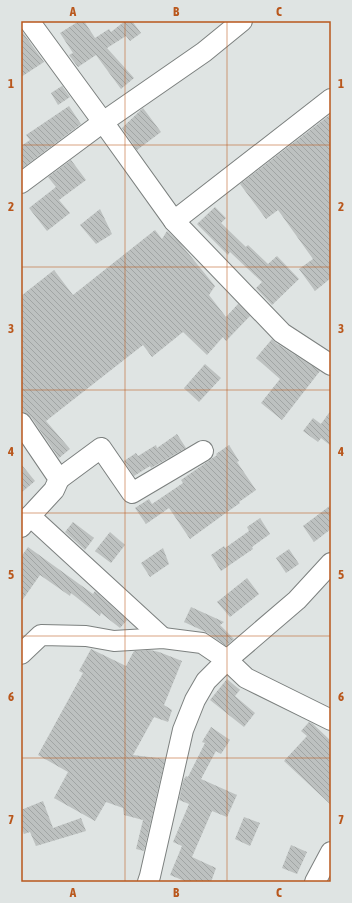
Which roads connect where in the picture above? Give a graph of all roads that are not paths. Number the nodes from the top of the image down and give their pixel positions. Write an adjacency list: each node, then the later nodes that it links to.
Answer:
1 (29, 21): 4 (street)
2 (242, 21): 4 (street)
3 (331, 99): 6 (street)
4 (103, 122): 5 (street); 6 (street)
5 (21, 183)
6 (174, 221): 7 (street)
7 (331, 365)
8 (21, 423): 10 (street)
9 (203, 451): 10 (street)
10 (59, 479): 11 (street)
11 (25, 521): 13 (street)
12 (331, 563): 15 (street)
13 (163, 638): 14 (street); 15 (street)
14 (21, 654)
15 (227, 660): 16 (street); 18 (street)
16 (331, 720)
17 (331, 852): 19 (street)
18 (154, 880)
19 (315, 882)

